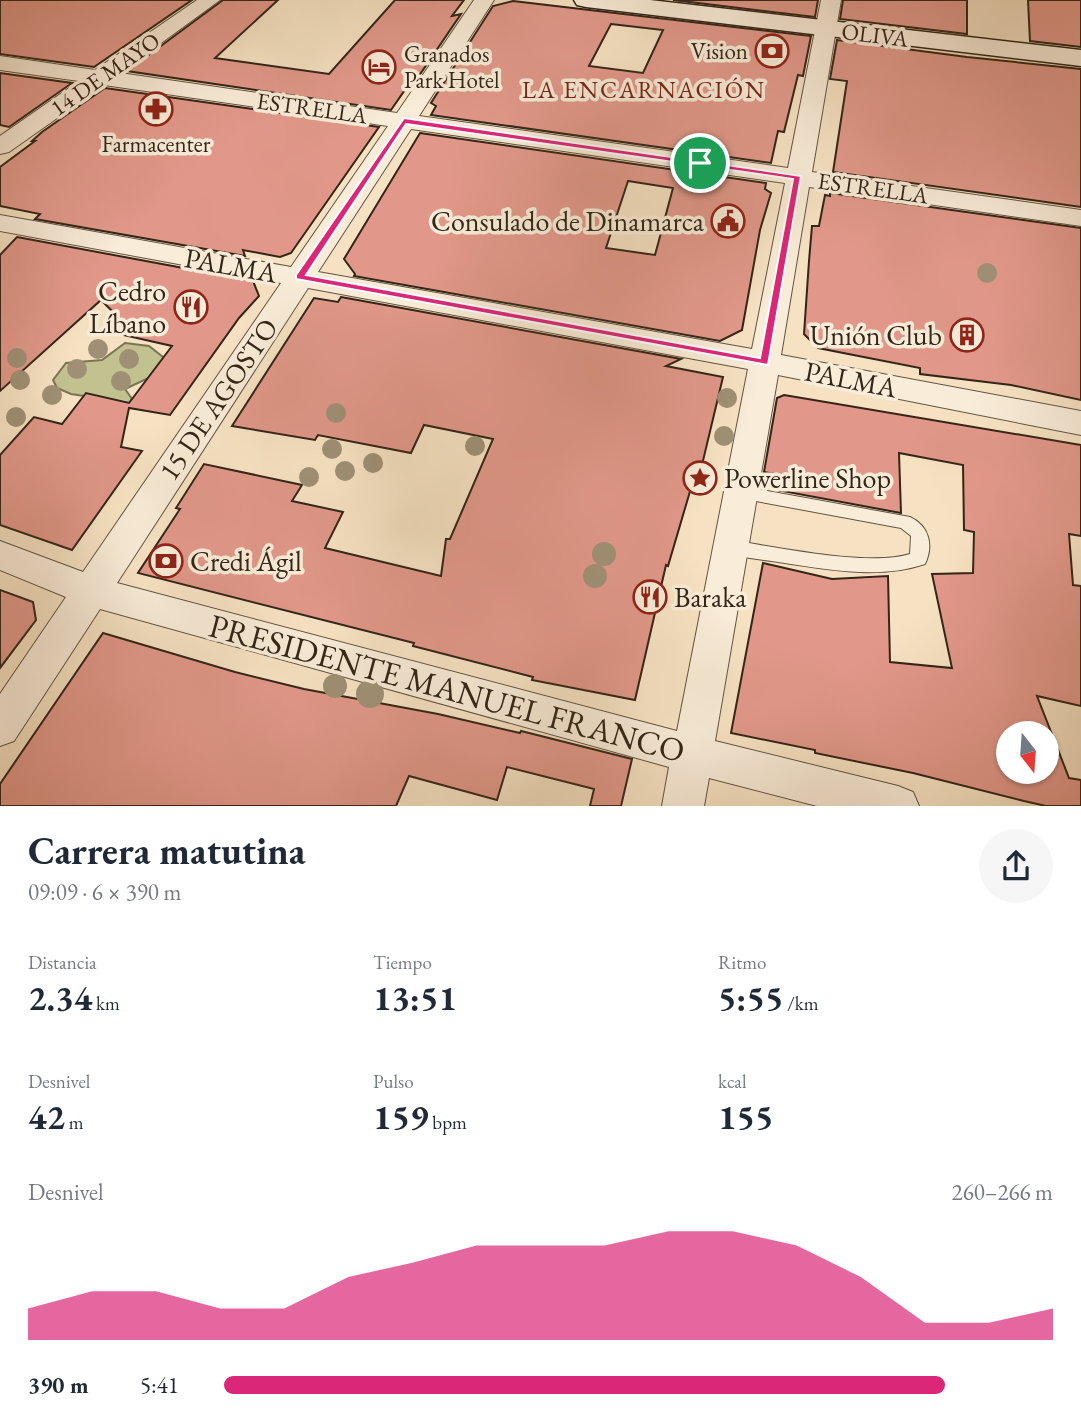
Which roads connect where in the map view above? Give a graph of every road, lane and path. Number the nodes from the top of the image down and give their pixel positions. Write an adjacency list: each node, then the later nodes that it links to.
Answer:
1 (210, 0): 7 (street, 14 DE MAYO)
2 (484, 0): 8 (street, 15 DE AGOSTO)
3 (586, 0): 4 (street, OLIVA)
4 (828, 15): 5 (street, OLIVA); 10 (street)
5 (1081, 58)
6 (0, 63): 7 (street, ESTRELLA)
7 (101, 78): 8 (street, ESTRELLA); 9 (street, 14 DE MAYO)
8 (404, 121): 10 (street, ESTRELLA); 13 (street, 15 DE AGOSTO)
9 (0, 147)
10 (798, 177): 11 (street, ESTRELLA); 14 (street)
11 (1081, 218)
12 (0, 223): 13 (street, PALMA)
13 (300, 277): 14 (street, PALMA); 19 (street, 15 DE AGOSTO)
14 (764, 362): 15 (street, PALMA); 16 (street)
15 (1081, 424)
16 (740, 492): 17 (street); 17 (lane)
17 (730, 547): 21 (street)
18 (0, 555): 19 (street, PRESIDENTE MANUEL FRANCO)
19 (90, 591): 20 (street, 15 DE AGOSTO); 21 (street, PRESIDENTE MANUEL FRANCO)
20 (0, 728)
21 (692, 754): 22 (street); 23 (street, PRESIDENTE MANUEL FRANCO)
22 (682, 806)
23 (898, 806)

